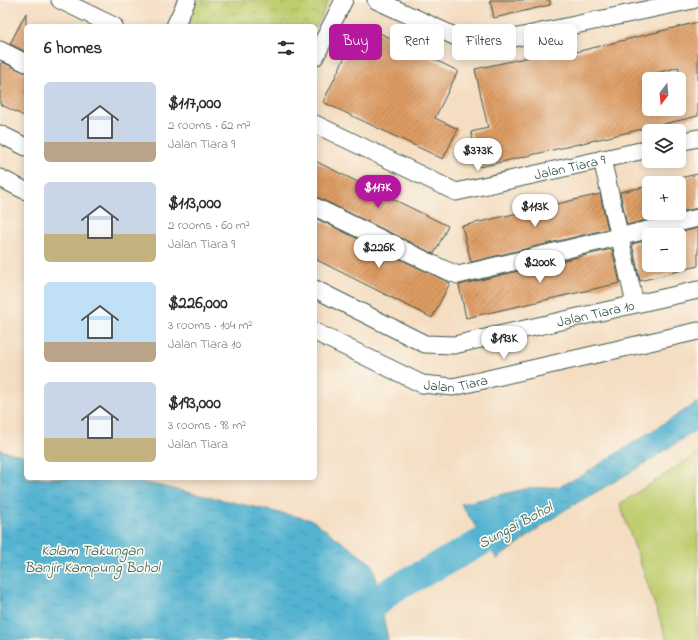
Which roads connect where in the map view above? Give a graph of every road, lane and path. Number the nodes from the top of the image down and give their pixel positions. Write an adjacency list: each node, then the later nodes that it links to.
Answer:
1 (60, 0): 6 (street)
2 (187, 0): 7 (street)
3 (344, 0): 9 (street)
4 (376, 0): 5 (street)
5 (693, 0)
6 (110, 24)
7 (176, 24)
8 (0, 50): 10 (street)
9 (317, 53)
10 (24, 62)
11 (317, 125): 17 (street, Jalan Tiara 9)
12 (0, 134): 15 (street)
13 (698, 138): 14 (street)
14 (686, 141)
15 (24, 146)
16 (642, 150): 17 (street, Jalan Tiara 9)
17 (602, 159): 22 (street)
18 (0, 178): 19 (street)
19 (24, 190)
20 (317, 208): 22 (street)
21 (698, 218): 22 (street)
22 (620, 236): 25 (street)
23 (317, 290): 25 (street, Jalan Tiara 10)
24 (698, 290): 25 (street, Jalan Tiara 10)
25 (635, 304)
26 (698, 331): 27 (street, Jalan Tiara)
27 (317, 333)

